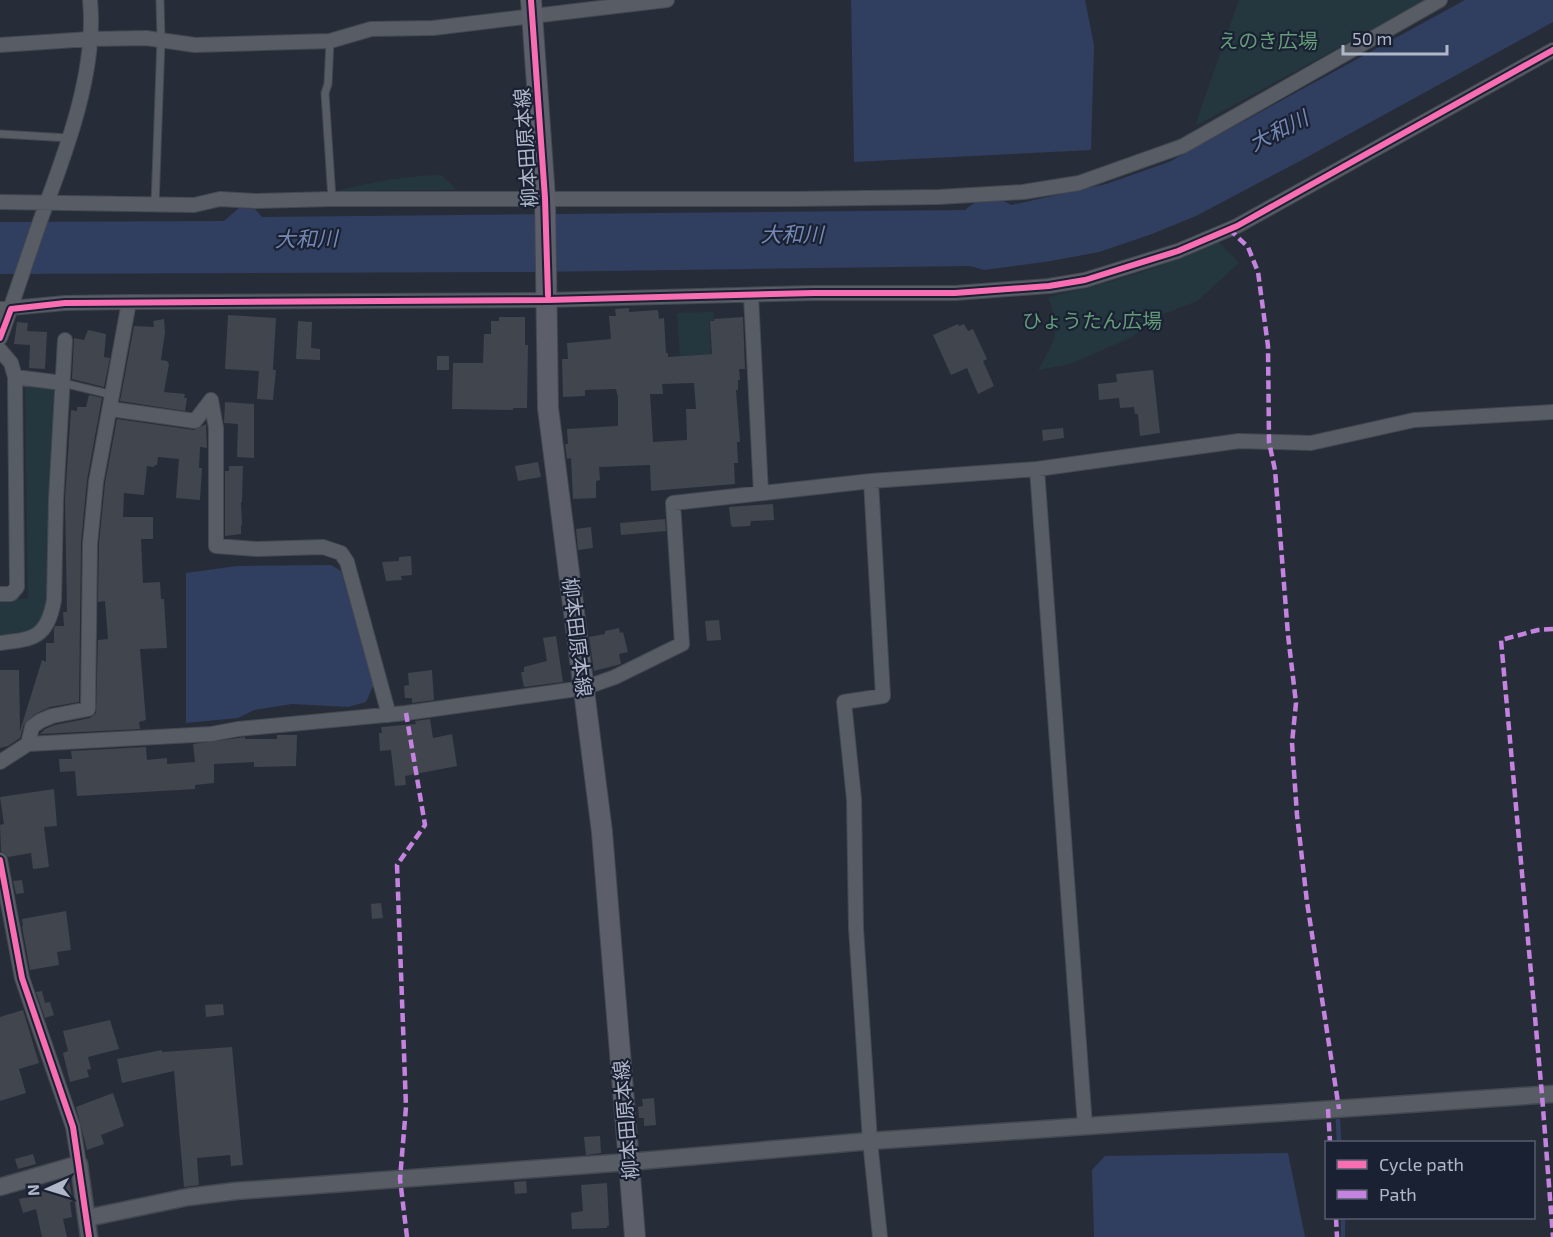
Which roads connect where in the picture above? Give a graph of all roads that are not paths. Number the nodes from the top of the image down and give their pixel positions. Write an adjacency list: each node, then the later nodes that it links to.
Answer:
1 (90, 0): 6 (street)
2 (160, 0): 7 (lane)
3 (667, 0): 5 (street)
4 (1440, 0): 14 (street)
5 (531, 9): 8 (street); 14 (main road, 柳本田原本線)
6 (90, 39): 7 (street); 9 (street); 12 (street)
7 (160, 40): 8 (street); 16 (lane)
8 (330, 41): 13 (lane)
9 (0, 45)
10 (1553, 50): 18 (street)
11 (0, 134): 12 (lane)
12 (69, 138): 17 (street)
13 (332, 199): 14 (street); 16 (street)
14 (545, 201): 19 (main road, 柳本田原本線)
15 (0, 202): 17 (street)
16 (155, 205): 17 (street)
17 (46, 207): 21 (street)
18 (751, 296): 19 (street); 31 (street)
19 (548, 298): 20 (street); 34 (main road, 柳本田原本線)
20 (129, 302): 21 (street); 27 (street)
21 (8, 305): 22 (street)
22 (0, 338)
23 (65, 340): 26 (street)
24 (0, 350): 25 (street)
25 (15, 377): 26 (street); 32 (street)
26 (63, 383): 27 (lane); 33 (street)
27 (112, 402): 35 (street); 36 (street)
28 (1553, 412): 29 (street)
29 (1037, 470): 30 (street); 40 (street)
30 (871, 481): 31 (street); 41 (street)
31 (761, 493): 34 (street)
32 (0, 594)
33 (0, 643)
34 (584, 688): 35 (street); 42 (main road, 柳本田原本線)
35 (389, 715): 36 (street)
36 (28, 744): 37 (street)
37 (0, 762)
38 (0, 860): 43 (street)
39 (1553, 1094): 40 (street)
40 (1085, 1126): 41 (street)
41 (870, 1141): 42 (street); 48 (street)
42 (628, 1162): 45 (street); 47 (main road, 柳本田原本線)
43 (79, 1164): 44 (street); 45 (street)
44 (0, 1187)
45 (87, 1218): 46 (street)
46 (89, 1237)
47 (635, 1237)
48 (880, 1237)

